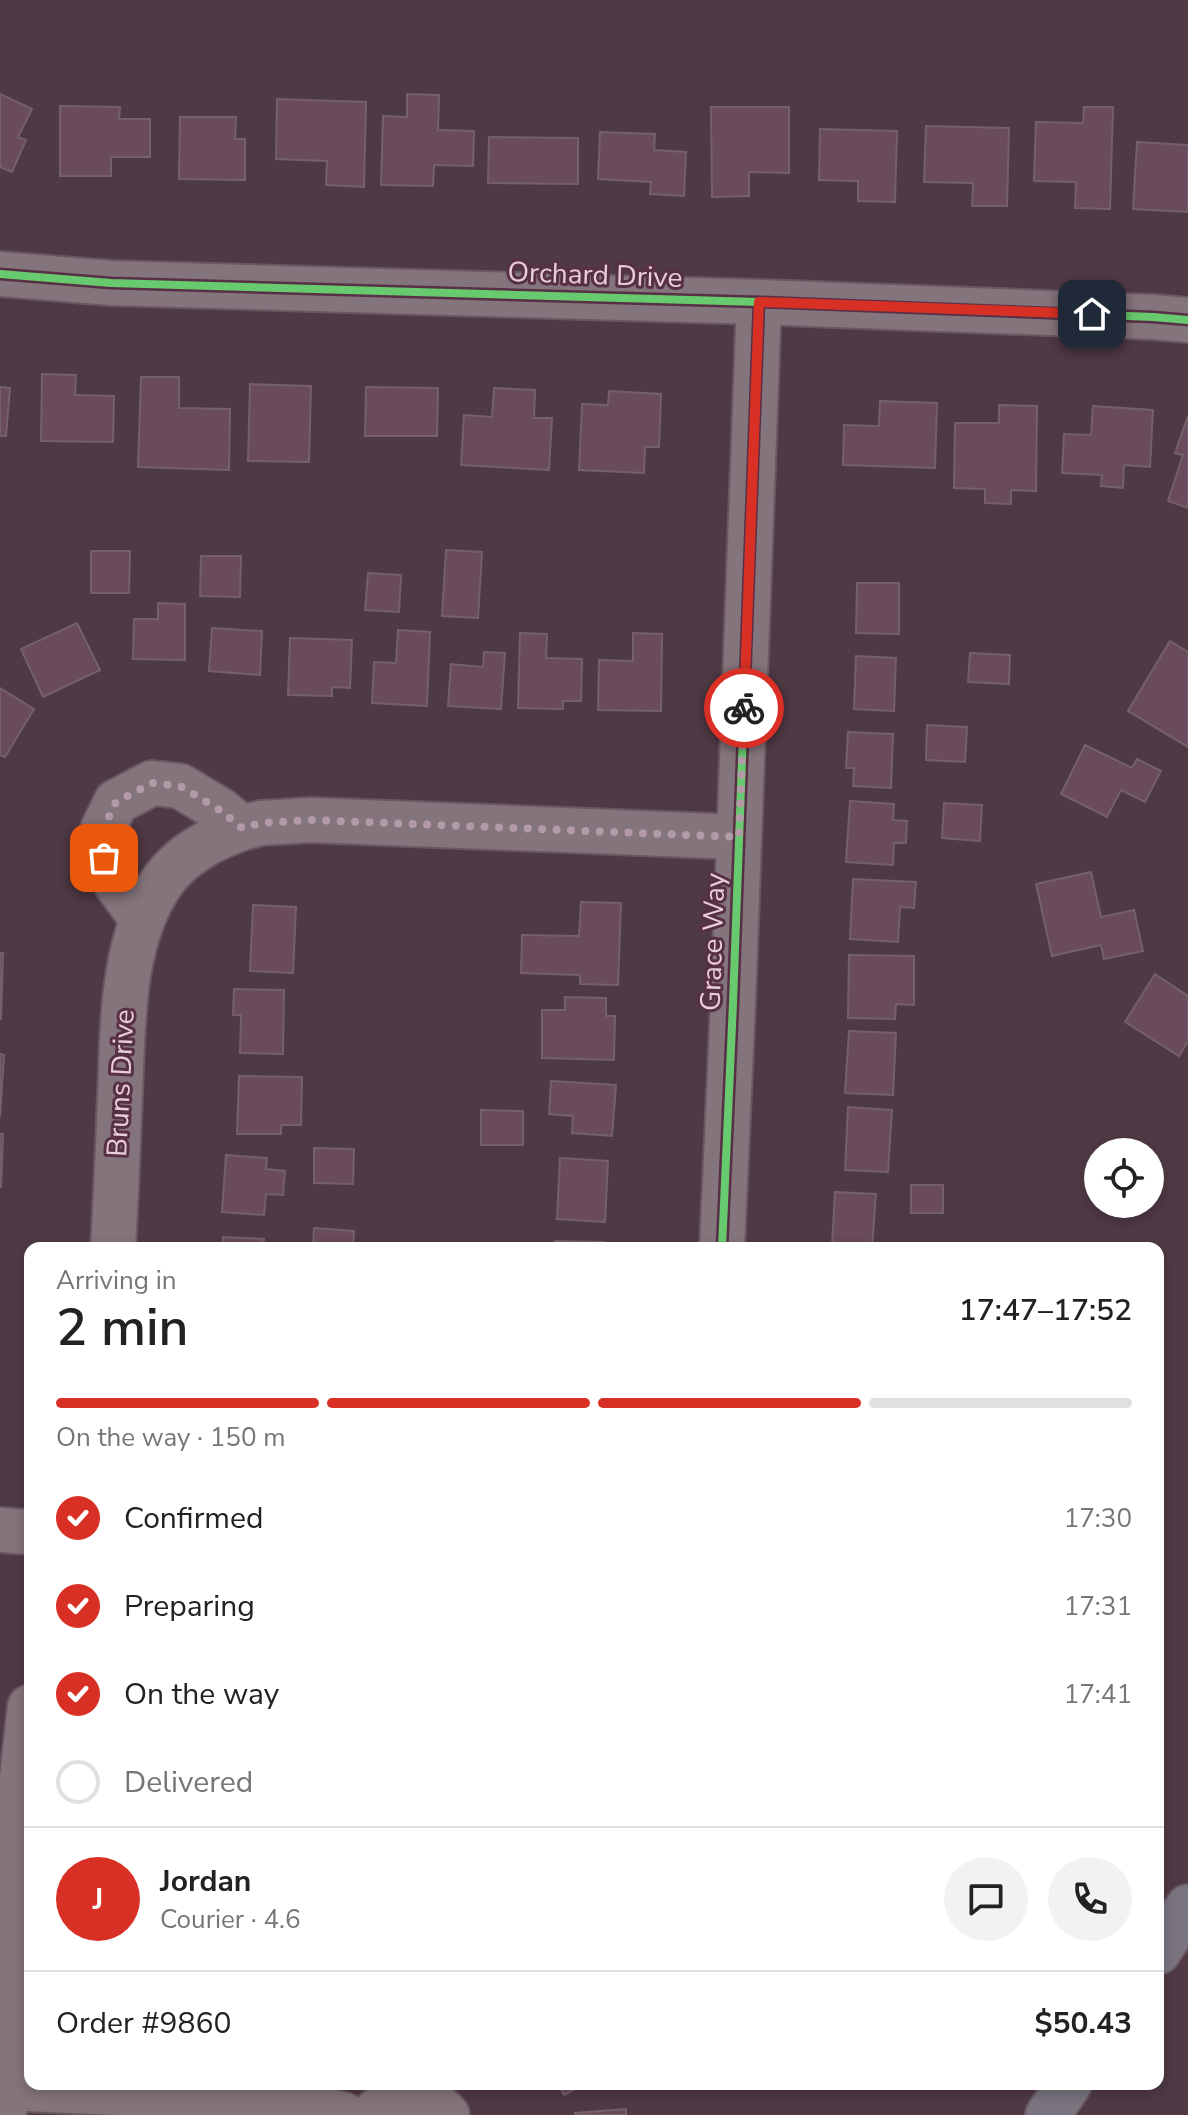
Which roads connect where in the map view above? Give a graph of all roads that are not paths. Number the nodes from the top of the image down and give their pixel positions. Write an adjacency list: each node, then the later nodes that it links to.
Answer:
1 (0, 274): 2 (street, Orchard Drive)
2 (759, 302): 3 (street, Orchard Drive); 5 (street, Grace Way)
3 (1188, 320)
4 (242, 828): 5 (street, Bruns Drive); 6 (street, Bruns Drive); 6 (street)
5 (739, 837): 8 (street, Grace Way)
6 (142, 919): 7 (street, Bruns Drive)
7 (113, 1242)
8 (722, 1242)
9 (0, 1530): 10 (street)
10 (24, 1532)
11 (24, 1760): 15 (street)
12 (1188, 1907): 13 (highway)
13 (1164, 1943)
14 (1065, 2090): 19 (highway)
15 (4, 2102): 16 (street)
16 (344, 2115)
17 (372, 2115): 18 (street)
18 (447, 2115)
19 (1048, 2115)

